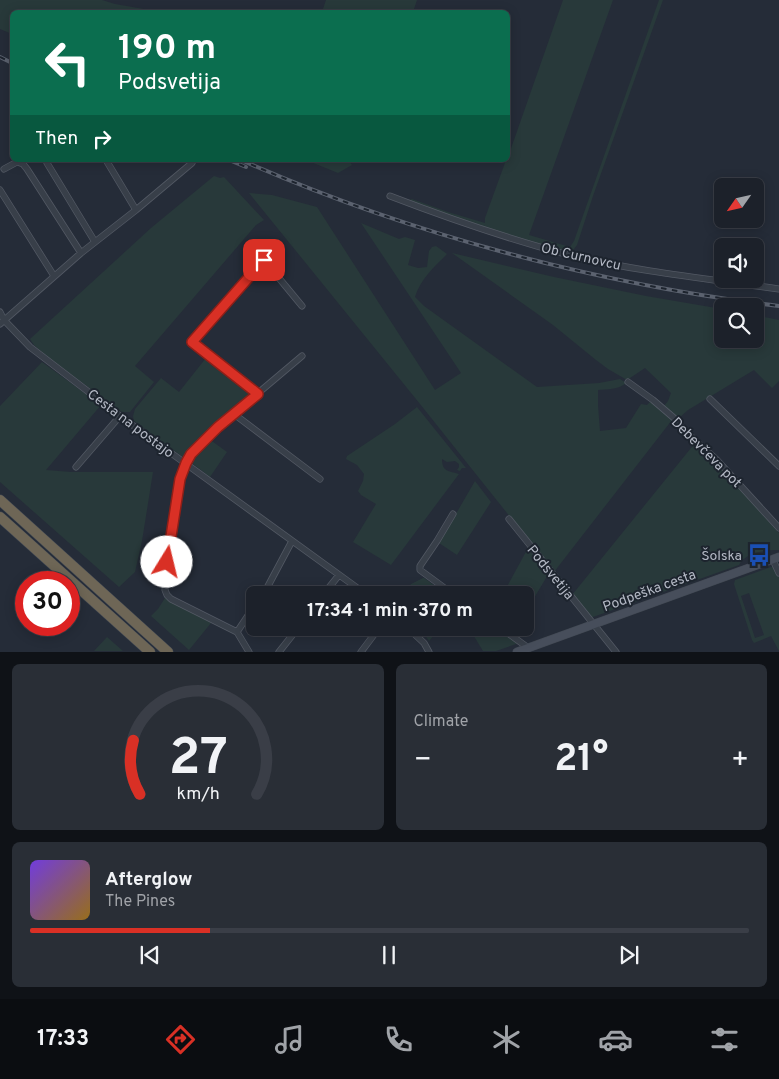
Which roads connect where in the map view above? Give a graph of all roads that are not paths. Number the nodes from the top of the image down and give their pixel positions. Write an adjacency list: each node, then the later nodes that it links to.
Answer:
1 (107, 162): 7 (street)
2 (47, 163): 8 (street)
3 (192, 163): 7 (street)
4 (4, 169): 9 (street)
5 (0, 190): 10 (street)
6 (390, 196): 11 (street, Ob Curnovcu)
7 (136, 210): 8 (street)
8 (95, 242): 9 (street)
9 (81, 253): 10 (street)
10 (54, 276): 14 (street)
11 (779, 289)
12 (302, 306): 17 (street)
13 (0, 312): 14 (street, Cesta na postajo)
14 (2, 322): 20 (street, Cesta na postajo)
15 (302, 356): 17 (street)
16 (628, 382): 29 (street, Debevčeva pot)
17 (258, 394): 19 (street)
18 (710, 399): 22 (street)
19 (234, 414): 21 (street); 24 (street)
20 (120, 416): 21 (street, Cesta na postajo); 23 (street)
21 (186, 463): 30 (street, Cesta na postajo); 40 (street)
22 (779, 466)
23 (76, 467)
24 (320, 479)
25 (0, 500): 47 (highway)
26 (453, 514): 37 (street)
27 (0, 517): 46 (highway)
28 (509, 519): 39 (street, Podsvetija)
29 (779, 528)
30 (292, 542): 33 (street, Cesta na postajo); 34 (street)
31 (776, 558): 32 (street); 39 (main road, Podpeška cesta)
32 (779, 573)
33 (339, 575): 35 (street); 36 (street, Cesta na postajo)
34 (268, 586)
35 (330, 586)
36 (354, 586)
37 (442, 586)
38 (246, 618): 40 (street)
39 (593, 624): 45 (main road, Podpeška cesta); 53 (street, Podsvetija)
40 (237, 632): 48 (street)
41 (292, 636): 49 (street)
42 (373, 636): 50 (street)
43 (417, 636): 51 (street)
44 (512, 636): 45 (street)
45 (527, 647): 52 (main road, Podpeška cesta)
46 (150, 652)
47 (168, 652)
48 (249, 652)
49 (279, 652)
50 (361, 652)
51 (430, 652)
52 (516, 652)
53 (616, 652)

